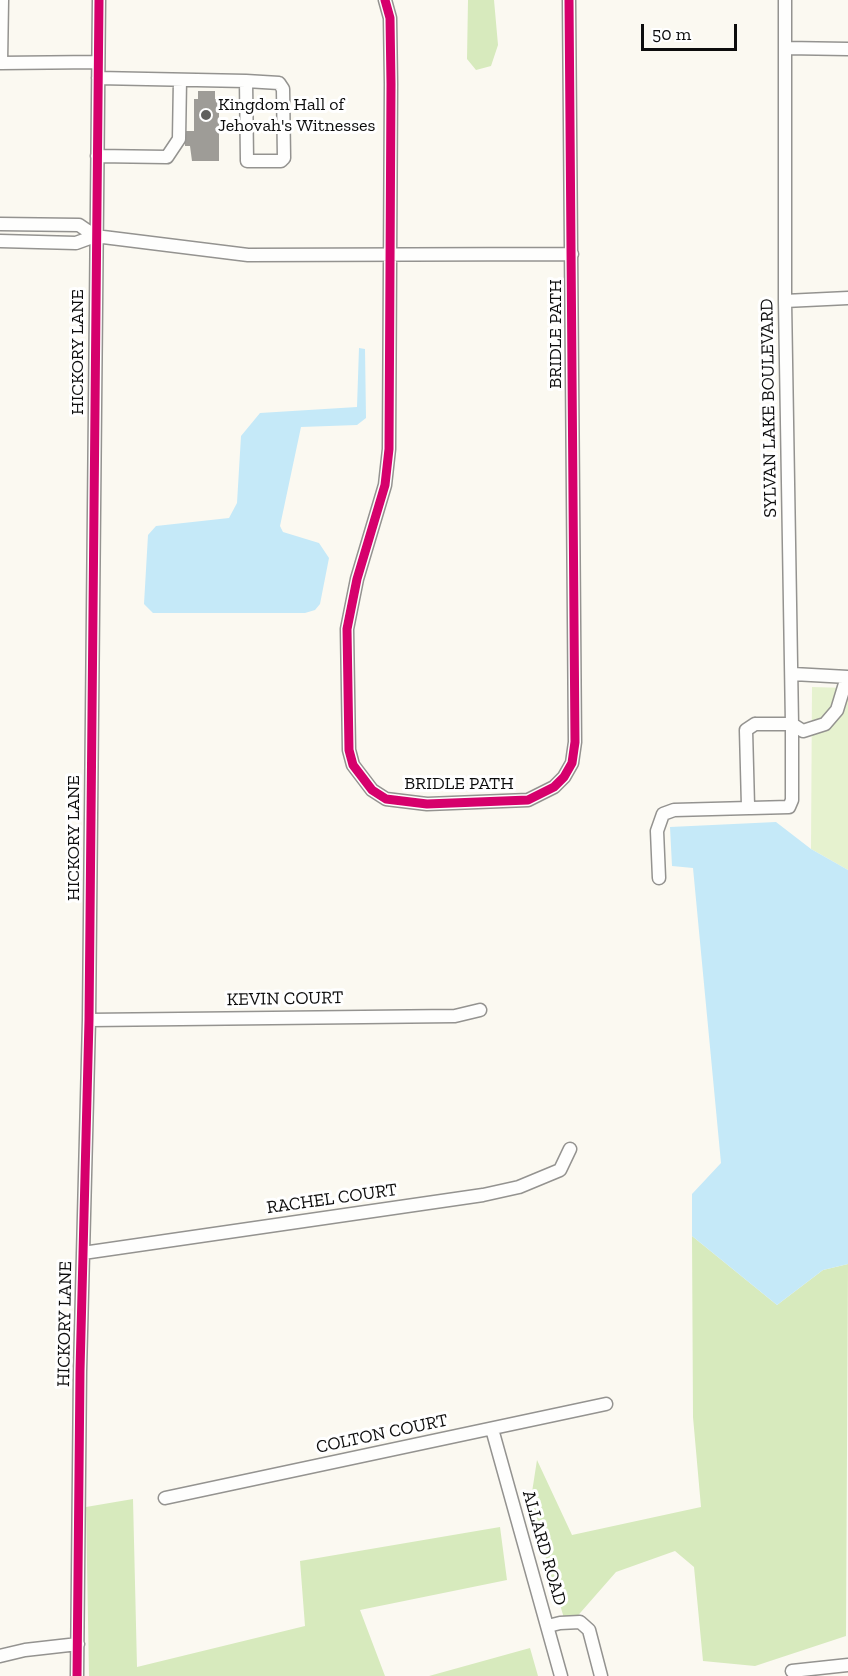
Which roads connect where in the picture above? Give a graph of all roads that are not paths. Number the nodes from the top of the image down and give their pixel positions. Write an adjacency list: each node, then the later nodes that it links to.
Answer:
1 (2, 0): 9 (street)
2 (99, 0): 8 (street, HICKORY LANE)
3 (385, 0): 18 (street, BRIDLE PATH)
4 (569, 0): 17 (street, BRIDLE PATH)
5 (785, 0): 6 (street, SYLVAN LAKE BOULEVARD)
6 (786, 48): 7 (street); 20 (street, SYLVAN LAKE BOULEVARD)
7 (848, 49)
8 (98, 62): 9 (street); 10 (street, HICKORY LANE)
9 (1, 63)
10 (98, 78): 11 (street); 13 (street, HICKORY LANE)
11 (180, 80): 12 (street); 13 (street)
12 (246, 81): 12 (street)
13 (97, 156): 15 (street, HICKORY LANE)
14 (0, 224): 15 (street)
15 (95, 236): 16 (street); 18 (street); 27 (street, HICKORY LANE)
16 (0, 241)
17 (572, 254): 18 (street); 18 (street, BRIDLE PATH)
18 (390, 255)
19 (848, 298): 20 (street)
20 (785, 301): 21 (street, SYLVAN LAKE BOULEVARD)
21 (793, 674): 22 (street); 23 (street, SYLVAN LAKE BOULEVARD)
22 (848, 677): 23 (street)
23 (792, 724): 24 (street, SYLVAN LAKE BOULEVARD); 24 (street)
24 (749, 808): 25 (street)
25 (659, 878)
26 (480, 1010): 27 (street, KEVIN COURT)
27 (89, 1020): 29 (street, HICKORY LANE)
28 (570, 1149): 29 (street, RACHEL COURT)
29 (83, 1253): 34 (street, HICKORY LANE)
30 (606, 1404): 31 (street, COLTON COURT)
31 (492, 1429): 32 (street, COLTON COURT); 33 (street, ALLARD ROAD)
32 (165, 1498)
33 (548, 1626): 39 (street, ALLARD ROAD); 40 (street)
34 (78, 1644): 35 (street); 38 (street, HICKORY LANE)
35 (0, 1656)
36 (848, 1665): 37 (street)
37 (792, 1671)
38 (77, 1676)
39 (561, 1676)
40 (600, 1676)

